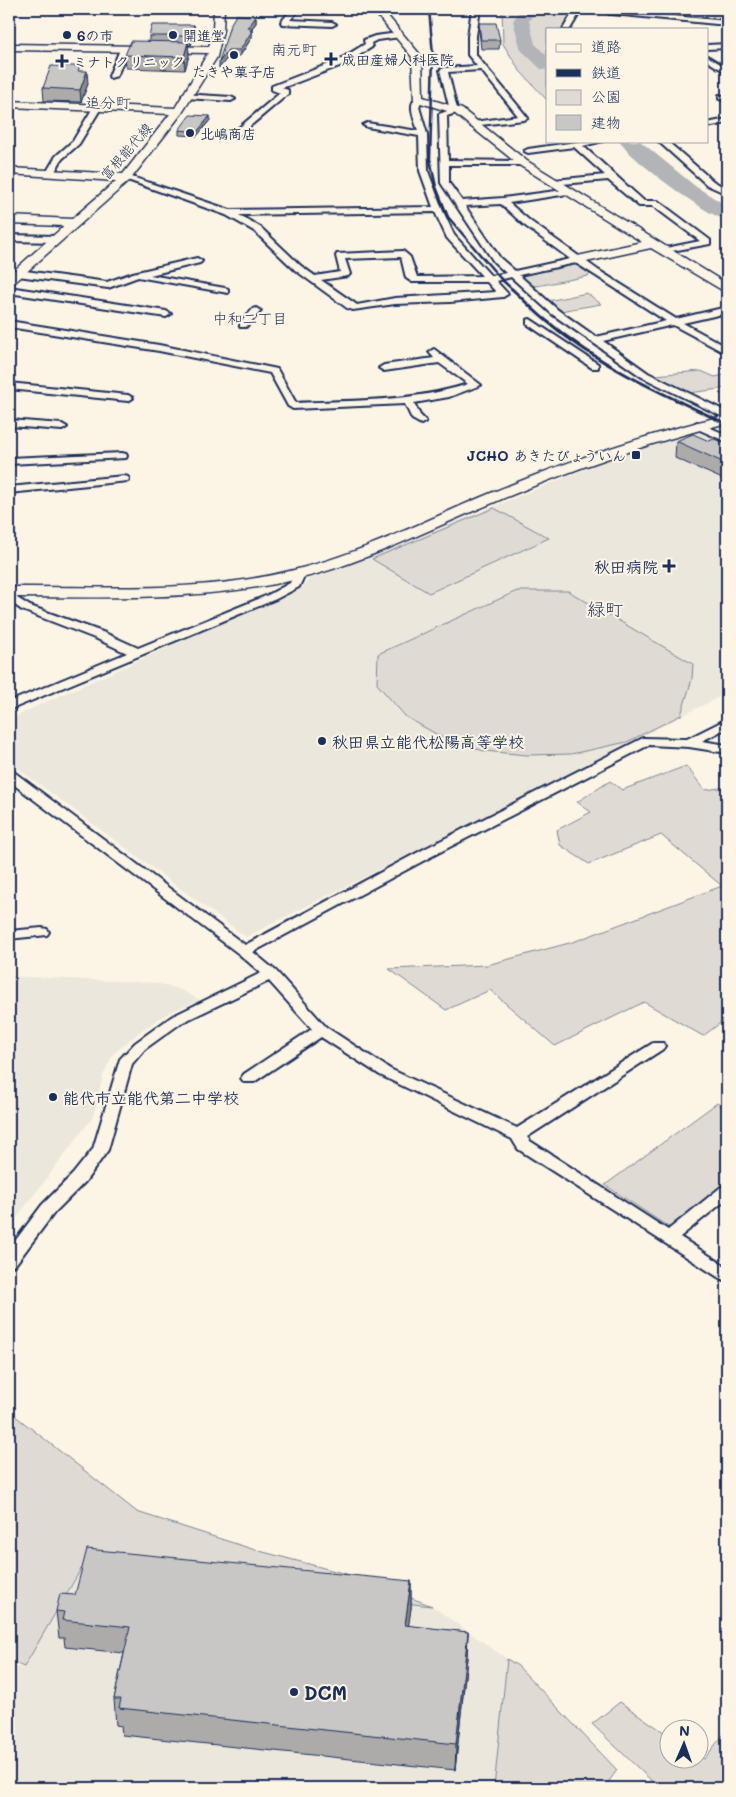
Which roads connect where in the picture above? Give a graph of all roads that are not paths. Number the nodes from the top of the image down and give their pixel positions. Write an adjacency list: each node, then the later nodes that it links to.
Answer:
1 (219, 9): 18 (street, 富根能代線)
2 (296, 9): 10 (street)
3 (364, 9): 4 (street)
4 (377, 9): 13 (street)
5 (476, 9): 20 (street)
6 (578, 9): 12 (street)
7 (612, 12): 8 (street)
8 (666, 18): 9 (street); 11 (street)
9 (727, 23)
10 (332, 24)
11 (661, 26)
12 (567, 28)
13 (398, 35): 25 (street); 35 (street)
14 (727, 46): 16 (street)
15 (9, 47): 17 (street)
16 (708, 47)
17 (124, 49): 18 (street); 22 (street)
18 (214, 50): 23 (street, 富根能代線)
19 (708, 59): 21 (street)
20 (482, 68): 28 (street); 31 (street)
21 (727, 71)
22 (113, 76)
23 (186, 96): 24 (street); 29 (street, 富根能代線)
24 (231, 99)
25 (418, 99): 28 (street); 34 (street)
26 (9, 104): 27 (street)
27 (97, 108): 29 (street); 43 (street)
28 (455, 110): 31 (street); 40 (street)
29 (178, 111): 45 (street, 富根能代線)
30 (727, 117): 33 (street)
31 (474, 124): 41 (street)
32 (367, 125): 34 (street)
33 (708, 125)
34 (423, 134): 51 (street)
35 (233, 136)
36 (591, 142): 38 (street)
37 (663, 142): 48 (street)
38 (576, 144): 39 (street); 44 (street)
39 (528, 151)
40 (444, 162): 41 (street); 50 (street)
41 (523, 163): 46 (street)
42 (9, 171): 43 (street)
43 (50, 174): 45 (street)
44 (610, 177): 46 (street); 58 (street)
45 (126, 178): 52 (street); 54 (street, 富根能代線)
46 (554, 183): 47 (street)
47 (568, 191): 49 (street); 57 (street)
48 (727, 192)
49 (503, 202): 50 (street); 60 (street)
50 (460, 204): 62 (street)
51 (438, 209): 52 (street); 65 (street)
52 (229, 213): 64 (street)
53 (9, 220): 54 (street)
54 (76, 223): 56 (street, 富根能代線)
55 (9, 238): 56 (street)
56 (57, 239): 63 (street, 富根能代線)
57 (652, 244): 58 (street); 60 (street)
58 (664, 252): 66 (street)
59 (197, 260): 61 (street)
60 (577, 260): 62 (street); 73 (street)
61 (136, 275): 63 (street); 68 (street)
62 (512, 275): 65 (street); 76 (street)
63 (14, 277)
64 (312, 279): 65 (street); 65 (street)
65 (490, 279)
66 (727, 289)
67 (9, 290): 71 (street)
68 (224, 291)
69 (727, 310): 73 (street)
70 (256, 311): 75 (street)
71 (166, 314)
72 (530, 322): 78 (street)
73 (673, 322): 76 (street); 77 (street)
74 (9, 324): 82 (street)
75 (243, 325)
76 (594, 340): 83 (street)
77 (724, 347)
78 (595, 366)
79 (384, 368): 82 (street)
80 (9, 386): 81 (street)
81 (128, 398)
82 (408, 401): 84 (street)
83 (727, 417): 86 (street)
84 (421, 421)
85 (9, 423): 87 (street)
86 (697, 426): 88 (street); 93 (street)
87 (62, 427)
88 (727, 439)
89 (122, 456): 90 (street)
90 (9, 461)
91 (124, 479): 92 (street)
92 (9, 490)
93 (299, 574): 94 (street); 96 (street)
94 (9, 592)
95 (9, 596): 96 (street)
96 (138, 653): 97 (street)
97 (9, 706)
98 (727, 723): 99 (street)
99 (689, 743): 100 (street); 104 (street)
100 (727, 749)
101 (9, 775): 104 (street)
102 (42, 932): 103 (street)
103 (9, 935)
104 (244, 952): 105 (street)
105 (271, 974): 106 (street); 112 (street)
106 (321, 1030): 108 (street); 109 (street)
107 (658, 1046): 109 (street)
108 (249, 1078)
109 (518, 1136): 111 (street)
110 (727, 1191): 111 (street)
111 (670, 1238): 113 (street)
112 (9, 1261)
113 (727, 1274)

